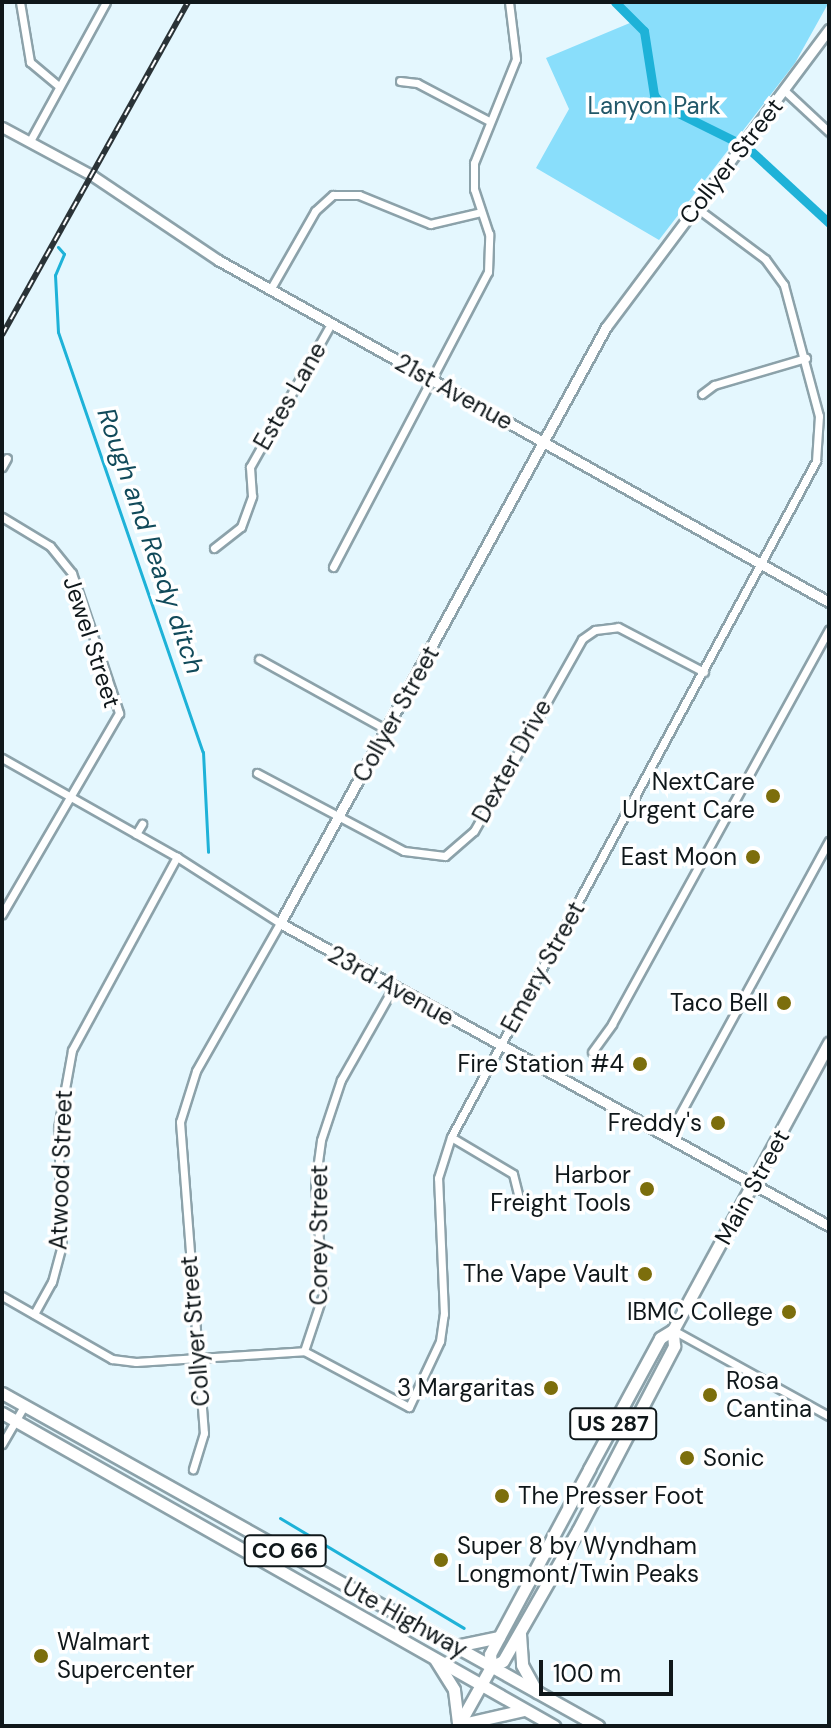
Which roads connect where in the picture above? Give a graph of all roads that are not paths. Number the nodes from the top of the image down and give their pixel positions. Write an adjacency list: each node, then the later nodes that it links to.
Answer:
1 (20, 2): 6 (street)
2 (106, 2): 6 (street)
3 (509, 2): 8 (street)
4 (829, 29): 7 (street, Collyer Street)
5 (400, 81): 8 (street)
6 (59, 86): 11 (street)
7 (785, 91): 10 (street); 12 (street, Collyer Street)
8 (489, 121): 13 (street)
9 (2, 127): 11 (street, 21st Avenue)
10 (829, 132)
11 (30, 141): 14 (street, 21st Avenue)
12 (694, 206): 16 (street, Emery Street); 19 (street, Collyer Street)
13 (481, 212): 14 (street); 17 (street)
14 (270, 290): 15 (street, 21st Avenue)
15 (331, 324): 17 (street, 21st Avenue); 23 (street, Estes Lane)
16 (806, 358): 18 (street); 24 (street, Emery Street)
17 (435, 382): 19 (street, 21st Avenue); 25 (street)
18 (702, 394)
19 (541, 441): 24 (street, 21st Avenue); 30 (street, Collyer Street)
20 (7, 458): 21 (street)
21 (2, 467)
22 (2, 517): 33 (street, Jewel Street)
23 (214, 548)
24 (763, 565): 26 (street, 21st Avenue); 29 (street, Emery Street)
25 (333, 567)
26 (829, 602)
27 (829, 630): 44 (street)
28 (259, 659): 30 (street)
29 (704, 672): 34 (street, Dexter Drive); 43 (street, Emery Street)
30 (387, 730): 34 (street, Collyer Street)
31 (2, 758): 33 (street, 23rd Avenue)
32 (257, 773): 34 (street, Dexter Drive)
33 (68, 796): 36 (street, 23rd Avenue); 39 (street, Jewel Street)
34 (339, 818): 40 (street, Collyer Street)
35 (142, 824): 36 (street)
36 (136, 834): 38 (street, 23rd Avenue)
37 (829, 841): 45 (street)
38 (177, 857): 40 (street, 23rd Avenue); 51 (street, Atwood Street)
39 (2, 914)
40 (280, 923): 41 (street, 23rd Avenue); 54 (street, Collyer Street)
41 (393, 988): 43 (street, 23rd Avenue); 53 (street, Corey Street)
42 (829, 1043): 47 (main road, Main Street / US 287)
43 (499, 1047): 45 (street, 23rd Avenue); 46 (street, Emery Street)
44 (592, 1052)
45 (668, 1136): 47 (street, 23rd Avenue)
46 (451, 1137): 48 (street); 53 (street, Emery Street)
47 (755, 1184): 49 (street, 23rd Avenue); 52 (main road, Main Street / US 287)
48 (518, 1194)
49 (829, 1226)
50 (2, 1296): 51 (street)
51 (34, 1314): 54 (street)
52 (673, 1330): 58 (street); 62 (main road, Main Street / US 287); 63 (main road, Main Street / US 287)
53 (304, 1351): 54 (street)
54 (198, 1357): 61 (street, Collyer Street)
55 (2, 1393): 56 (main road, Ute Highway / CO 66)
56 (24, 1406): 59 (street); 64 (main road, Ute Highway / CO 66)
57 (2, 1413): 59 (main road, Ute Highway / CO 66)
58 (829, 1416)
59 (15, 1420): 60 (street); 65 (main road, Ute Highway / CO 66)
60 (2, 1444)
61 (193, 1469)
62 (520, 1633): 66 (main road, Main Street / US 287); 68 (main road)
63 (499, 1637): 64 (main road); 66 (main road, Main Street / US 287)
64 (456, 1646): 66 (main road, Ute Highway / CO 66)
65 (435, 1659): 67 (main road, Ute Highway / CO 66); 70 (main road)
66 (491, 1667): 67 (main road, Main Street / US 287); 68 (main road, Ute Highway / CO 66)
67 (481, 1685): 69 (main road, Ute Highway / CO 66); 70 (main road, Main Street / US 287)
68 (537, 1692): 72 (main road, Ute Highway / CO 66)
69 (524, 1710): 70 (main road); 71 (main road, Ute Highway / CO 66)
70 (458, 1726)
71 (554, 1726)
72 (598, 1726)

